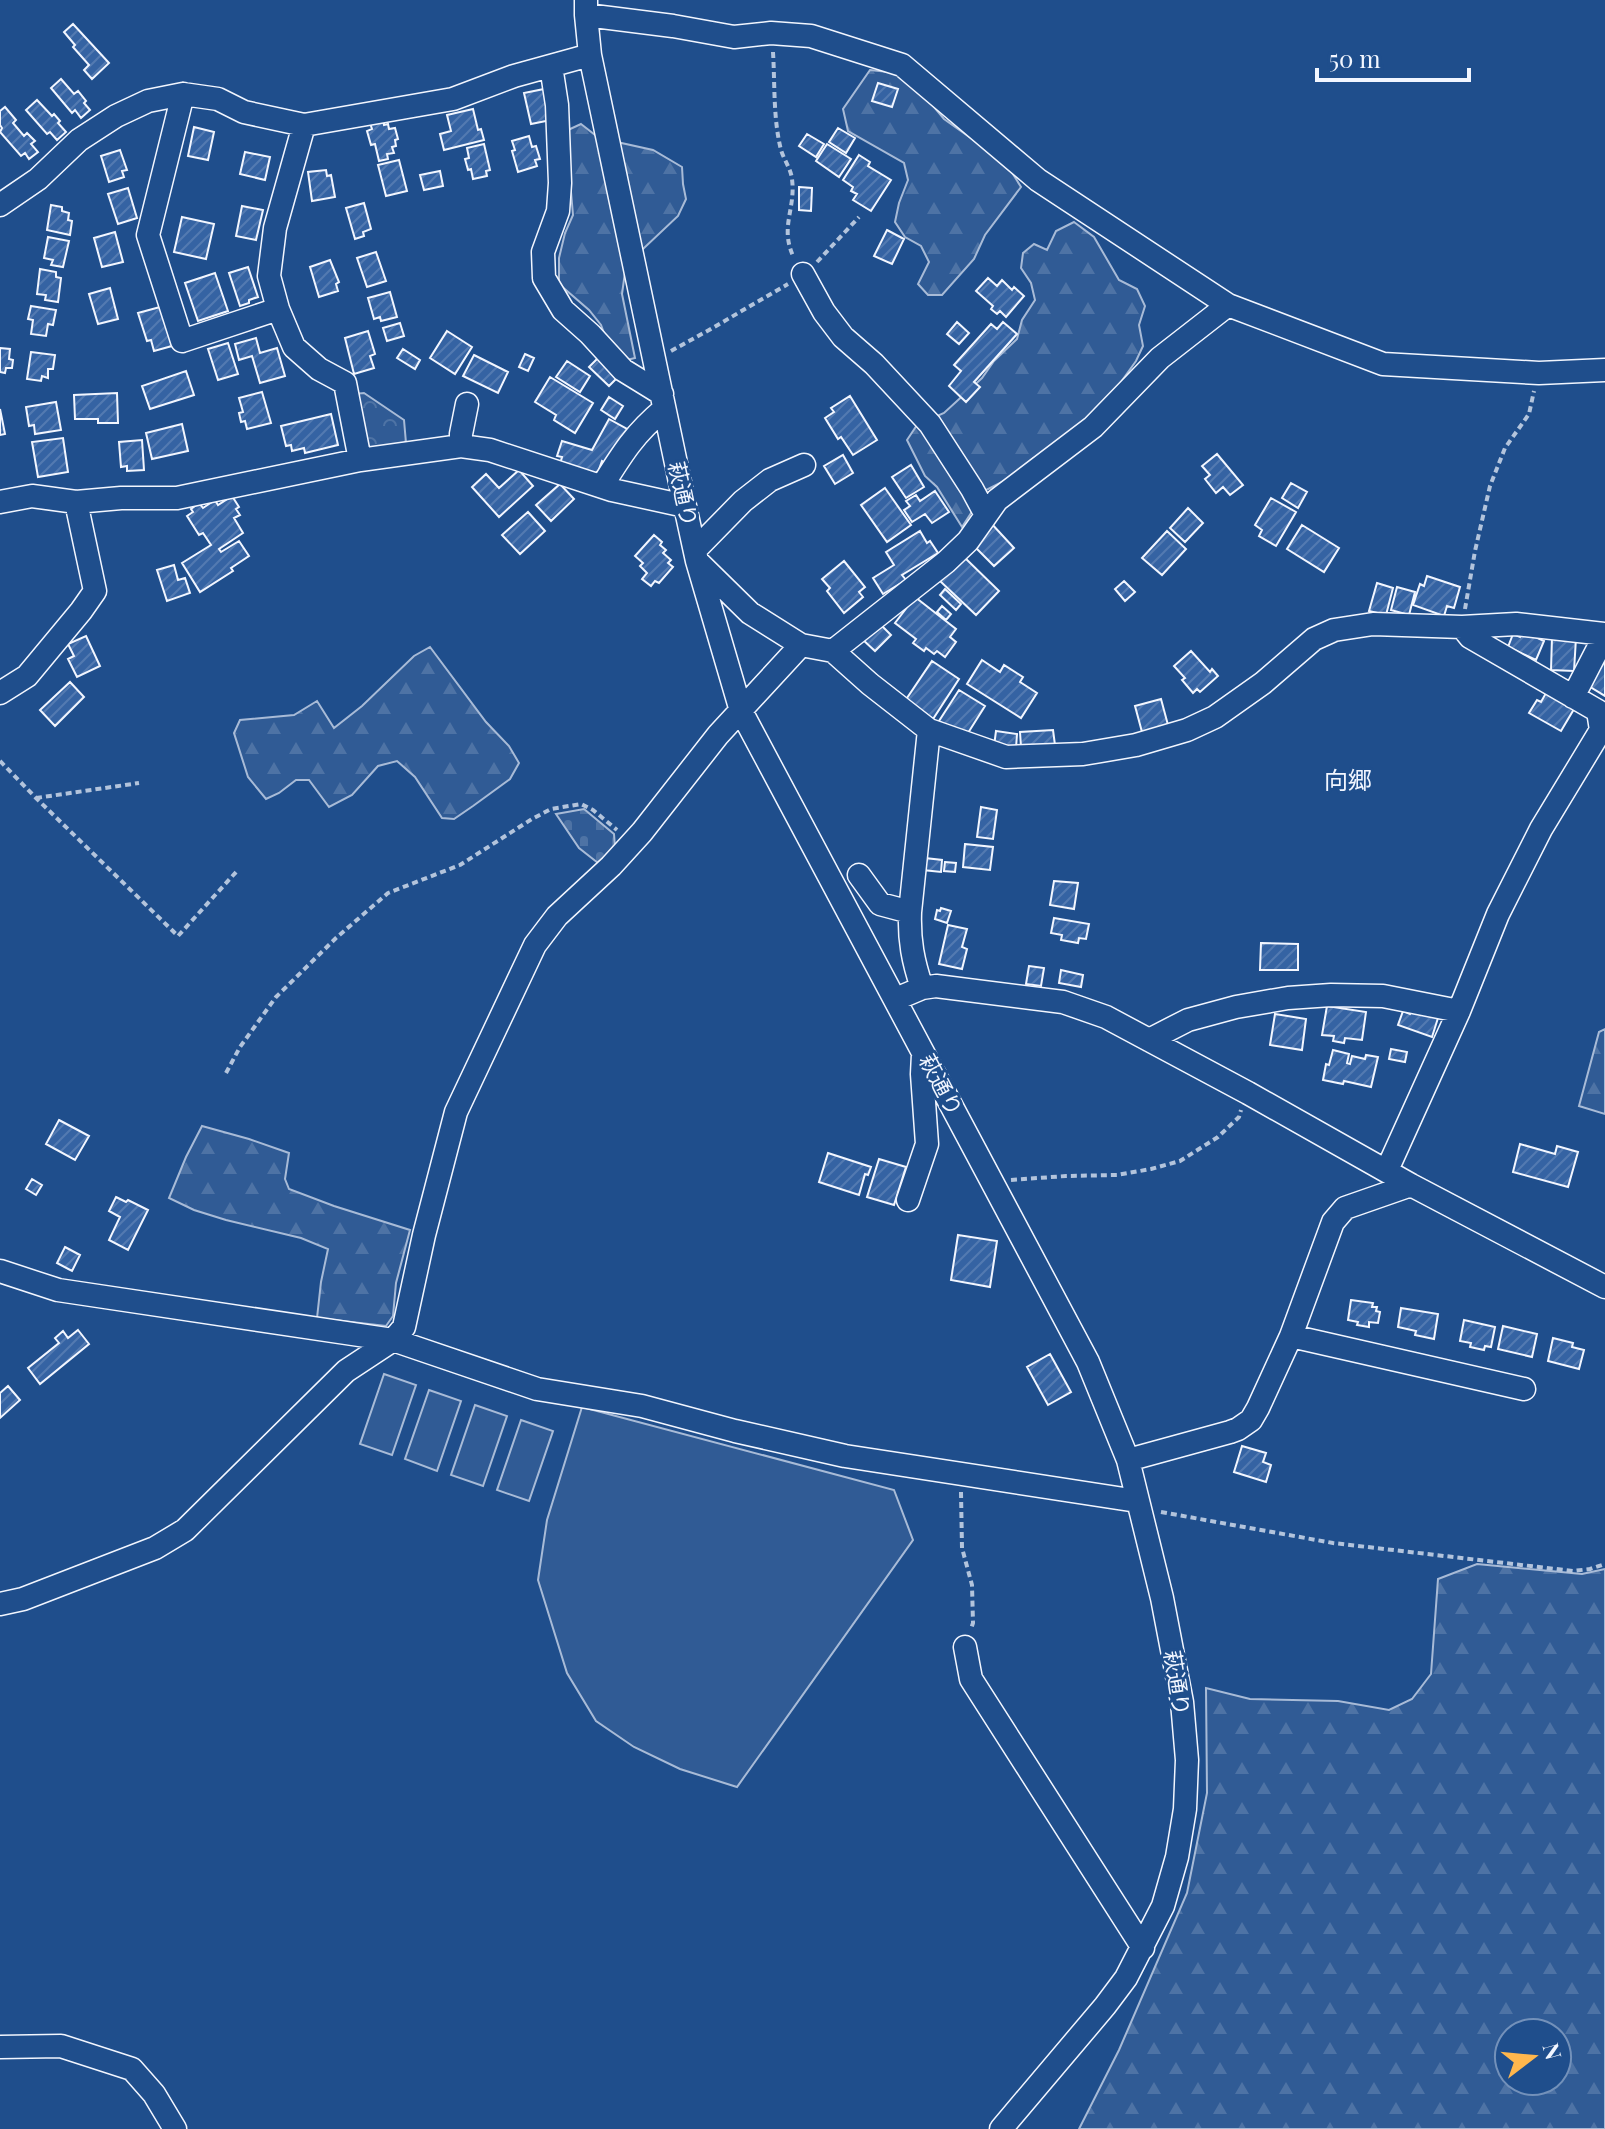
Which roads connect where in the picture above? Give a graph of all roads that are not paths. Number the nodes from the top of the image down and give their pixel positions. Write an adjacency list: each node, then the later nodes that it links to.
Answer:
1 (586, 8): 2 (street, 萩通り); 8 (street)
2 (590, 55): 3 (street); 11 (street, 萩通り)
3 (551, 66): 5 (street); 11 (street)
4 (183, 94): 5 (street); 6 (street); 9 (street)
5 (304, 125): 9 (street)
6 (0, 205)
7 (803, 274): 20 (street)
8 (1228, 305): 10 (street); 20 (street)
9 (278, 309): 14 (street)
10 (1605, 370)
11 (663, 402): 16 (street); 19 (street, 萩通り)
12 (467, 404): 13 (street)
13 (461, 446): 14 (street); 16 (street)
14 (360, 460): 18 (street)
15 (804, 465): 21 (street)
16 (602, 486): 19 (street)
17 (0, 502): 18 (street)
18 (76, 502): 26 (street)
19 (685, 506): 21 (street, 萩通り)
20 (986, 515): 25 (street)
21 (696, 556): 24 (street); 28 (street, 萩通り)
22 (1462, 627): 23 (street); 27 (street); 29 (street)
23 (1605, 634): 27 (street)
24 (801, 645): 25 (street); 28 (street)
25 (833, 651): 29 (street)
26 (0, 693)
27 (1573, 697): 34 (street)
28 (741, 711): 33 (street, 萩通り); 43 (street)
29 (929, 730): 31 (street)
30 (859, 875): 31 (street)
31 (910, 912): 32 (street)
32 (922, 988): 33 (street); 35 (street)
33 (896, 999): 36 (street, 萩通り)
34 (1459, 1011): 35 (street); 37 (street)
35 (1149, 1040): 37 (street)
36 (924, 1052): 39 (street); 45 (street, 萩通り)
37 (1387, 1170): 38 (street)
38 (1411, 1185): 41 (street); 42 (street)
39 (908, 1200)
40 (0, 1271): 43 (street)
41 (1605, 1287)
42 (1291, 1336): 44 (street); 45 (street)
43 (393, 1340): 46 (street); 47 (street)
44 (1524, 1389)
45 (1128, 1460): 46 (street, 萩通り)
46 (1138, 1505): 49 (street, 萩通り)
47 (0, 1604)
48 (965, 1647): 49 (street)
49 (1143, 1948): 52 (street, 萩通り)
50 (0, 2047): 51 (street)
51 (175, 2129)
52 (1001, 2129)

